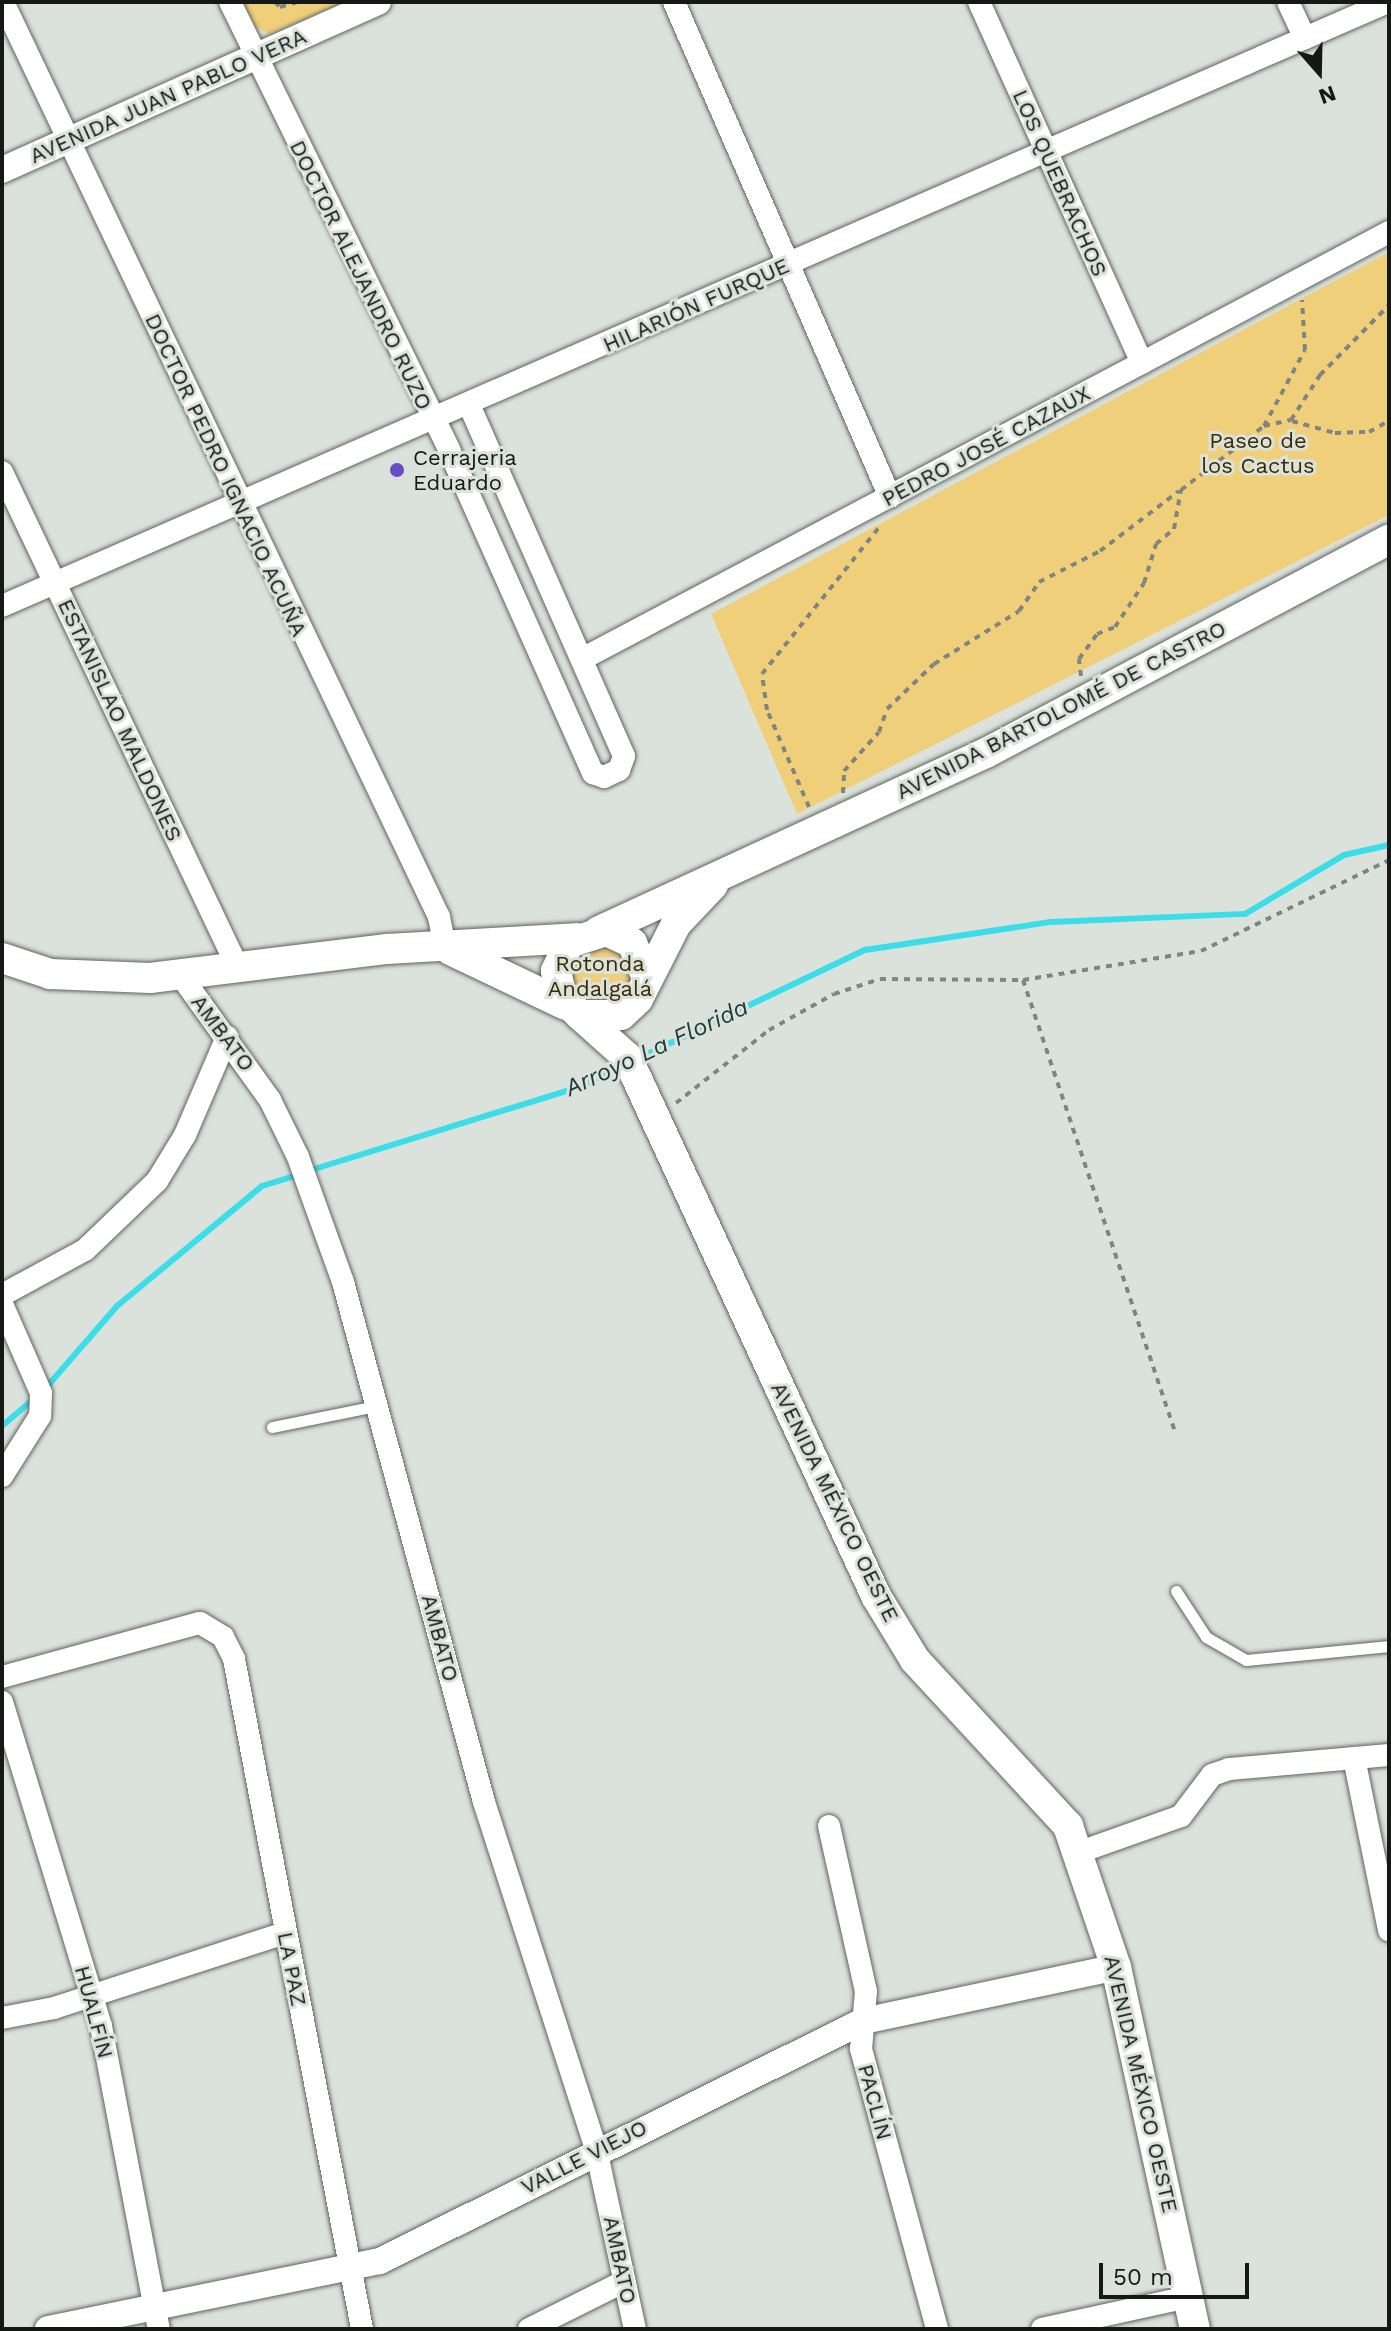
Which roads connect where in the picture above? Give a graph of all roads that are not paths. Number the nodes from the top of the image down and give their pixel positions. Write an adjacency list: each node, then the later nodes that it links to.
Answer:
1 (3, 2): 10 (street, DOCTOR PEDRO IGNACIO ACUÑA)
2 (230, 2): 9 (street, DOCTOR ALEJANDRO RUZO)
3 (378, 2): 9 (street, AVENIDA JUAN PABLO VERA)
4 (674, 2): 14 (street)
5 (979, 2): 11 (street, LOS QUEBRACHOS)
6 (1288, 2): 8 (street)
7 (1388, 2): 8 (street, HILARIÓN FURQUE)
8 (1305, 38): 11 (street, HILARIÓN FURQUE)
9 (255, 56): 10 (street, AVENIDA JUAN PABLO VERA); 17 (street, DOCTOR ALEJANDRO RUZO)
10 (69, 140): 12 (street, AVENIDA JUAN PABLO VERA); 20 (street, DOCTOR PEDRO IGNACIO ACUÑA)
11 (1044, 151): 14 (street, HILARIÓN FURQUE); 15 (street, LOS QUEBRACHOS)
12 (2, 170)
13 (1389, 232): 15 (street, PEDRO JOSÉ CAZAUX)
14 (790, 263): 16 (street, HILARIÓN FURQUE); 19 (street)
15 (1142, 363): 19 (street, PEDRO JOSÉ CAZAUX)
16 (469, 405): 17 (street, HILARIÓN FURQUE); 24 (street, DOCTOR ALEJANDRO RUZO)
17 (433, 421): 20 (street, HILARIÓN FURQUE); 24 (street, DOCTOR ALEJANDRO RUZO)
18 (2, 472): 22 (street, ESTANISLAO MALDONES)
19 (890, 497): 24 (street, PEDRO JOSÉ CAZAUX)
20 (238, 504): 22 (street, HILARIÓN FURQUE); 27 (street, DOCTOR PEDRO IGNACIO ACUÑA)
21 (1389, 540): 25 (main road, AVENIDA BARTOLOMÉ DE CASTRO)
22 (55, 583): 23 (street, HILARIÓN FURQUE); 29 (street, ESTANISLAO MALDONES)
23 (2, 606)
24 (582, 659)
25 (730, 873): 26 (main road, AVENIDA BARTOLOMÉ DE CASTRO); 31 (main road, AVENIDA BARTOLOMÉ DE CASTRO)
26 (587, 934): 27 (main road, AVENIDA BARTOLOMÉ DE CASTRO); 31 (main road); 32 (main road)
27 (445, 948): 29 (main road, AVENIDA BARTOLOMÉ DE CASTRO); 32 (main road)
28 (3, 956): 30 (main road, AVENIDA BARTOLOMÉ DE CASTRO)
29 (238, 968): 30 (main road, AVENIDA BARTOLOMÉ DE CASTRO)
30 (181, 976): 33 (street, AMBATO)
31 (644, 986): 32 (main road); 34 (main road)
32 (573, 1010): 34 (main road, AVENIDA MÉXICO OESTE)
33 (227, 1037): 35 (street); 37 (street, AMBATO)
34 (627, 1057): 47 (main road, AVENIDA MÉXICO OESTE)
35 (2, 1295)
36 (2, 1304): 39 (street)
37 (376, 1406): 38 (lane); 54 (street, AMBATO)
38 (272, 1427)
39 (2, 1476)
40 (1176, 1591): 41 (lane)
41 (1389, 1646)
42 (2, 1677): 49 (street, LA PAZ)
43 (2, 1702): 51 (street, HUALFÍN)
44 (1389, 1755): 45 (street)
45 (1354, 1758): 47 (street); 48 (street)
46 (829, 1826): 53 (street, PACLÍN)
47 (1080, 1852): 50 (main road, AVENIDA MÉXICO OESTE)
48 (1389, 1930)
49 (285, 1933): 51 (street); 55 (street, LA PAZ)
50 (1116, 1967): 53 (street, VALLE VIEJO); 57 (main road, AVENIDA MÉXICO OESTE)
51 (90, 1995): 52 (street); 58 (street, HUALFÍN)
52 (2, 2018)
53 (863, 2021): 54 (street, VALLE VIEJO); 63 (street, PACLÍN)
54 (596, 2149): 55 (street, VALLE VIEJO); 56 (street, AMBATO)
55 (351, 2269): 58 (street, VALLE VIEJO); 60 (street, LA PAZ)
56 (625, 2281): 61 (street); 62 (street, AMBATO)
57 (1188, 2297): 64 (street); 65 (main road, AVENIDA MÉXICO OESTE)
58 (157, 2318): 59 (street, VALLE VIEJO)
59 (48, 2329)
60 (362, 2329)
61 (529, 2329)
62 (635, 2329)
63 (937, 2329)
64 (1042, 2329)
65 (1195, 2329)

